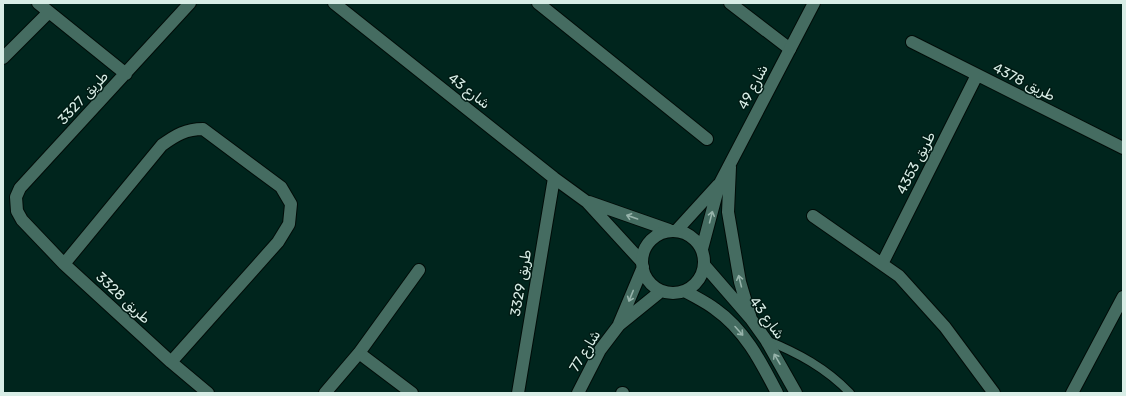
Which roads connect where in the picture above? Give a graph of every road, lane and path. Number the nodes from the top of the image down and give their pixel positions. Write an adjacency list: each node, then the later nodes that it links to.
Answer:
1 (38, 3): 7 (street)
2 (190, 3): 11 (street, طريق 3327)
3 (334, 3): 16 (street, شارع 43)
4 (538, 3): 13 (street)
5 (730, 3): 9 (street)
6 (814, 3): 9 (street, شارع 49)
7 (50, 12): 10 (street); 11 (street)
8 (912, 42): 12 (street, طريق 4378)
9 (790, 49): 15 (street, شارع 49)
10 (3, 58)
11 (126, 74): 20 (street, طريق 3327)
12 (977, 75): 14 (street, طريق 4378); 24 (street, طريق 4353)
13 (707, 139)
14 (1123, 148)
15 (730, 162): 17 (street, شارع 49); 31 (street, one-way to 15)
16 (554, 178): 18 (street, شارع 43); 39 (street, طريق 3329)
17 (719, 185): 21 (street, شارع 49); 22 (street, شارع 49, one-way to 17)
18 (587, 202): 21 (street, شارع 43, one-way to 18); 25 (street, شارع 43)
19 (813, 216): 24 (street)
20 (22, 220): 23 (street, طريق 3328)
21 (673, 230): 22 (street); 25 (street)
22 (702, 249): 26 (street)
23 (64, 264): 35 (street, طريق 3328); 35 (street)
24 (882, 264): 44 (street)
25 (642, 265): 28 (street); 32 (street, شارع 77, one-way to 32)
26 (705, 266): 29 (street); 31 (street, شارع 43)
27 (419, 270): 34 (street)
28 (661, 291): 29 (street); 32 (street, شارع 77)
29 (685, 291): 41 (street, شارع 43, one-way to 41)
30 (1123, 297): 45 (street)
31 (751, 319): 33 (street, شارع 43)
32 (619, 325): 40 (street, شارع 77)
33 (766, 340): 42 (street, شارع 43, one-way to 33); 43 (lane)
34 (359, 353): 37 (street); 38 (street)
35 (171, 362): 36 (street, طريق 3328)
36 (208, 393)
37 (325, 393)
38 (412, 393)
39 (518, 393)
40 (578, 393)
41 (777, 393)
42 (796, 393)
43 (850, 393)
44 (994, 393)
45 (1072, 393)

